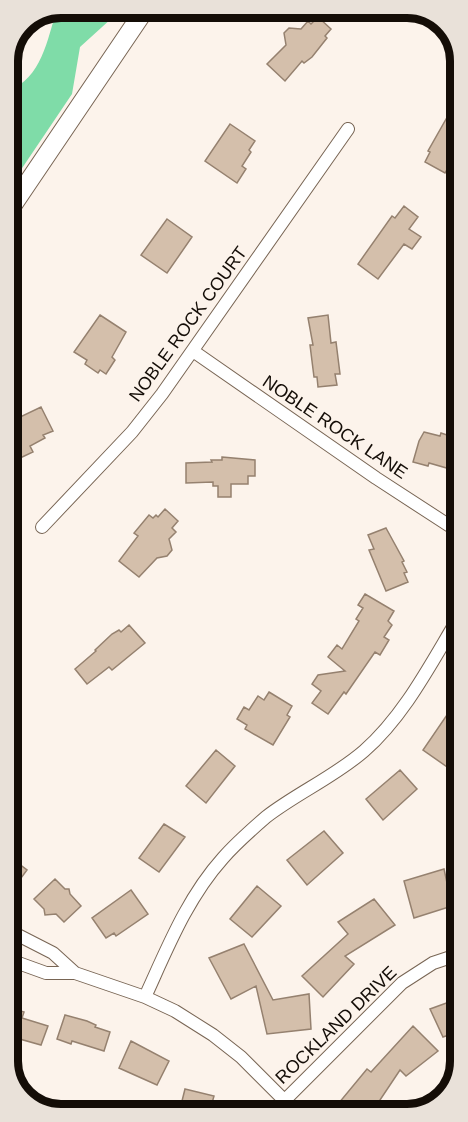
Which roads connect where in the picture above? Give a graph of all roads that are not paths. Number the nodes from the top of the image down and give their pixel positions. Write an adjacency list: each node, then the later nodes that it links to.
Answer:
1 (139, 18): 3 (street)
2 (348, 129): 4 (street, NOBLE ROCK COURT)
3 (18, 198)
4 (193, 351): 5 (street, NOBLE ROCK LANE); 6 (street, NOBLE ROCK COURT)
5 (450, 526)
6 (42, 527)
7 (450, 631): 12 (street)
8 (18, 935): 11 (street)
9 (450, 957): 13 (street, ROCKLAND DRIVE)
10 (18, 963): 11 (street)
11 (75, 973): 12 (street)
12 (145, 997): 13 (street)
13 (285, 1100): 14 (street, ROCKLAND DRIVE); 15 (street)
14 (281, 1104)
15 (289, 1104)

